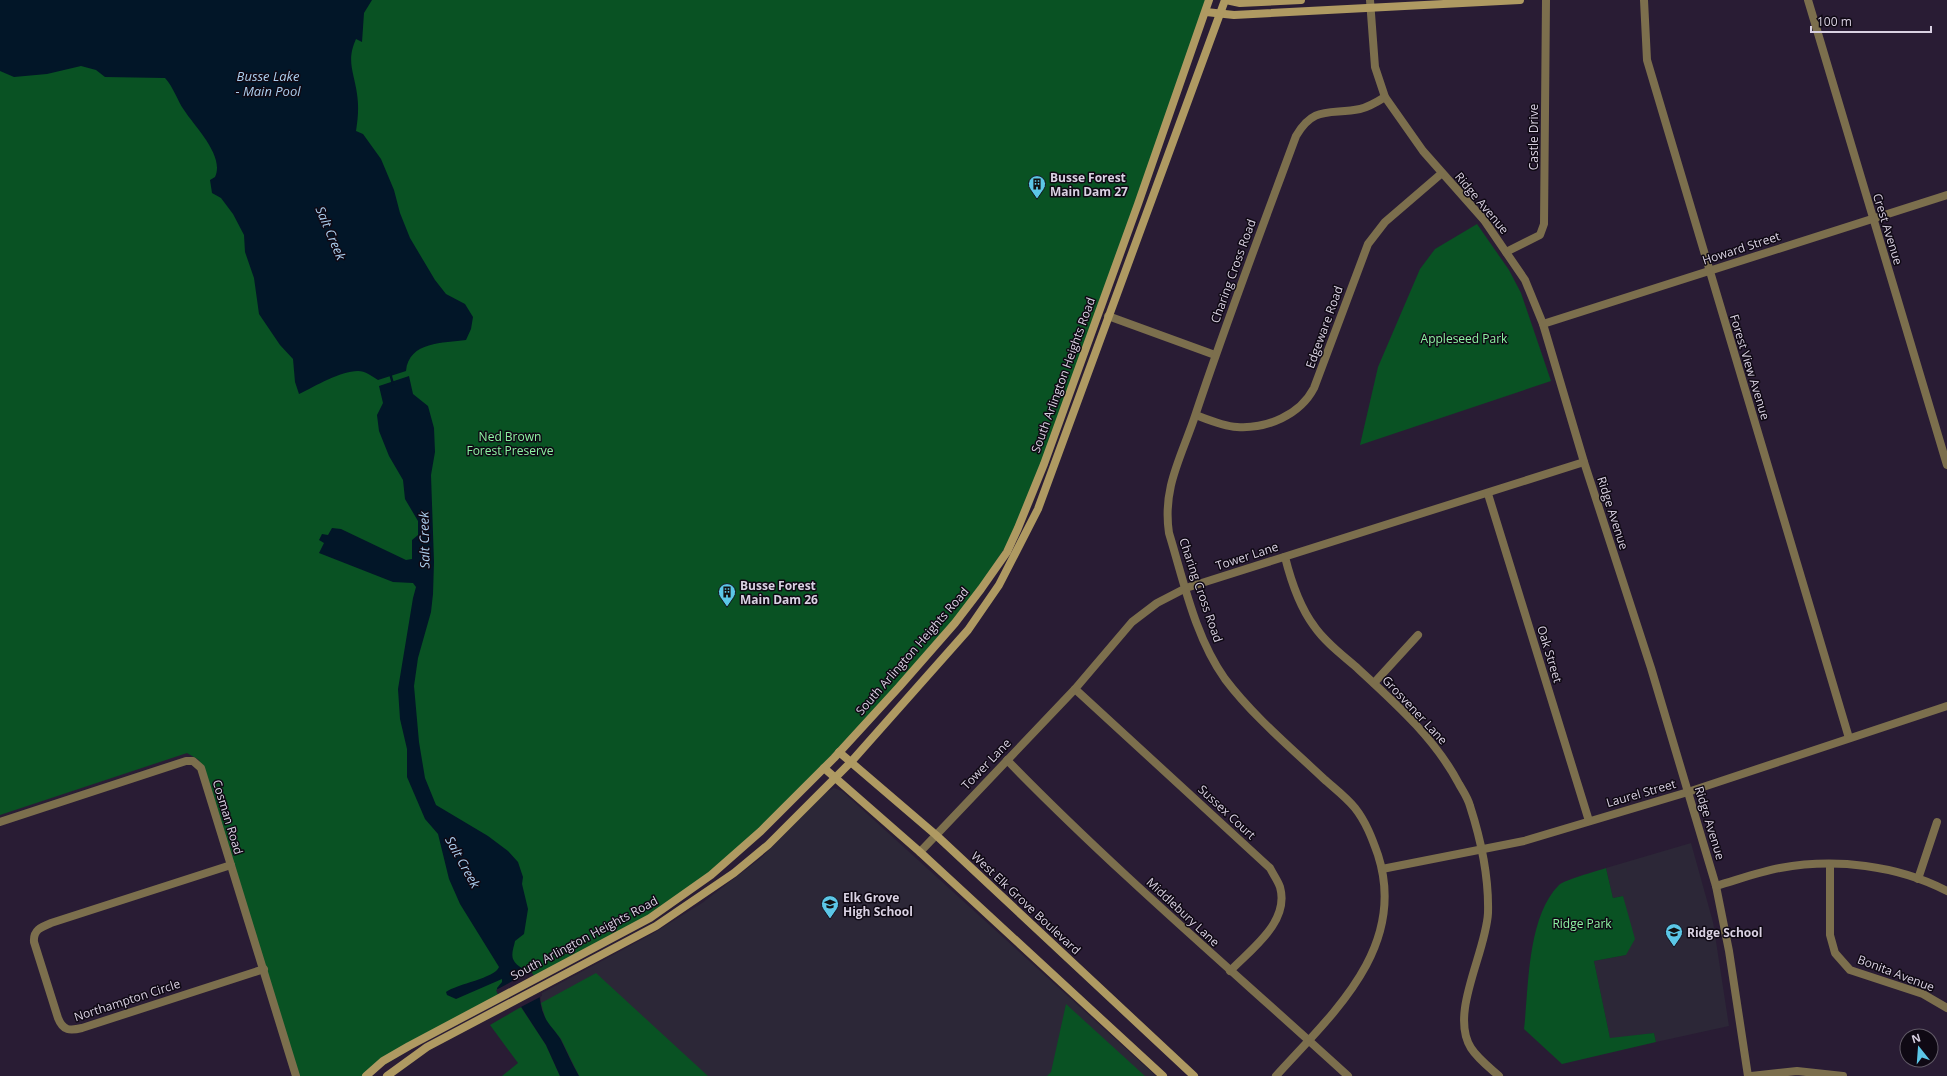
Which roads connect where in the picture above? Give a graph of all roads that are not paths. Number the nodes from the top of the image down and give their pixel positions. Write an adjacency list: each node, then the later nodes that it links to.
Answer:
1 (1209, 0): 10 (main road, South Arlington Heights Road)
2 (1225, 0): 3 (main road); 11 (main road, South Arlington Heights Road)
3 (1301, 0)
4 (1520, 0): 8 (main road)
5 (1546, 0): 16 (street, Castle Drive)
6 (1644, 0): 17 (street, Forest View Avenue)
7 (1808, 0): 15 (street, Crest Avenue)
8 (1473, 1): 9 (main road)
9 (1370, 4): 11 (main road); 12 (street, Ridge Avenue)
10 (1206, 12): 11 (main road); 32 (main road, South Arlington Heights Road)
11 (1220, 14): 18 (main road, South Arlington Heights Road)
12 (1385, 97): 13 (street, Ridge Avenue); 20 (street, Charing Cross Road)
13 (1442, 173): 16 (street, Ridge Avenue); 21 (street, Edgeware Road)
14 (1947, 195): 15 (street, Howard Street)
15 (1872, 219): 17 (street, Howard Street); 23 (street, Crest Avenue)
16 (1506, 252): 19 (street, Ridge Avenue)
17 (1708, 271): 19 (street, Howard Street); 31 (street, Forest View Avenue)
18 (1108, 316): 20 (street); 34 (main road, South Arlington Heights Road)
19 (1542, 324): 22 (street, Ridge Avenue)
20 (1215, 355): 21 (street, Charing Cross Road)
21 (1196, 415): 26 (street, Charing Cross Road)
22 (1584, 462): 24 (street, Tower Lane); 37 (street, Ridge Avenue)
23 (1947, 465)
24 (1488, 494): 25 (street, Tower Lane); 38 (street, Oak Street)
25 (1285, 557): 26 (street, Tower Lane); 28 (street, Grosvener Lane)
26 (1186, 588): 29 (street, Tower Lane); 46 (street, Charing Cross Road)
27 (1418, 635): 28 (street)
28 (1374, 683): 42 (street, Grosvener Lane)
29 (1075, 689): 33 (street, Tower Lane); 51 (street, Sussex Court)
30 (1947, 706): 31 (street, Laurel Street)
31 (1849, 738): 37 (street, Laurel Street)
32 (839, 752): 34 (main road, West Elk Grove Boulevard); 35 (main road, South Arlington Heights Road)
33 (1008, 760): 41 (street, Tower Lane); 51 (street, Middlebury Lane)
34 (851, 762): 36 (main road, South Arlington Heights Road); 41 (main road, West Elk Grove Boulevard)
35 (824, 768): 36 (main road); 55 (main road, South Arlington Heights Road)
36 (836, 778): 43 (main road); 56 (main road, South Arlington Heights Road)
37 (1688, 792): 38 (street, Laurel Street); 48 (street, Ridge Avenue)
38 (1589, 821): 42 (street, Laurel Street)
39 (0, 822): 45 (street, Cosman Road)
40 (1937, 822): 47 (street)
41 (936, 835): 43 (street, Tower Lane); 58 (main road, West Elk Grove Boulevard)
42 (1483, 850): 46 (street, Laurel Street); 61 (street, Grosvener Lane)
43 (920, 852): 57 (main road)
44 (1830, 864): 47 (street); 48 (street); 52 (street, Bonita Avenue)
45 (230, 865): 50 (street, Cosman Road); 50 (street, Northampton Circle)
46 (1382, 869): 53 (street, Charing Cross Road)
47 (1918, 879): 49 (street)
48 (1716, 886): 62 (street, Ridge Avenue)
49 (1947, 891)
50 (264, 969): 54 (street, Cosman Road)
51 (1230, 971): 53 (street, Middlebury Lane)
52 (1947, 1008)
53 (1308, 1040): 59 (street, Charing Cross Road); 60 (street, Middlebury Lane)
54 (296, 1076)
55 (366, 1076)
56 (387, 1076)
57 (1163, 1076)
58 (1194, 1076)
59 (1276, 1076)
60 (1348, 1076)
61 (1499, 1076)
62 (1748, 1076)
63 (1751, 1076): 64 (street)
64 (1843, 1076)

